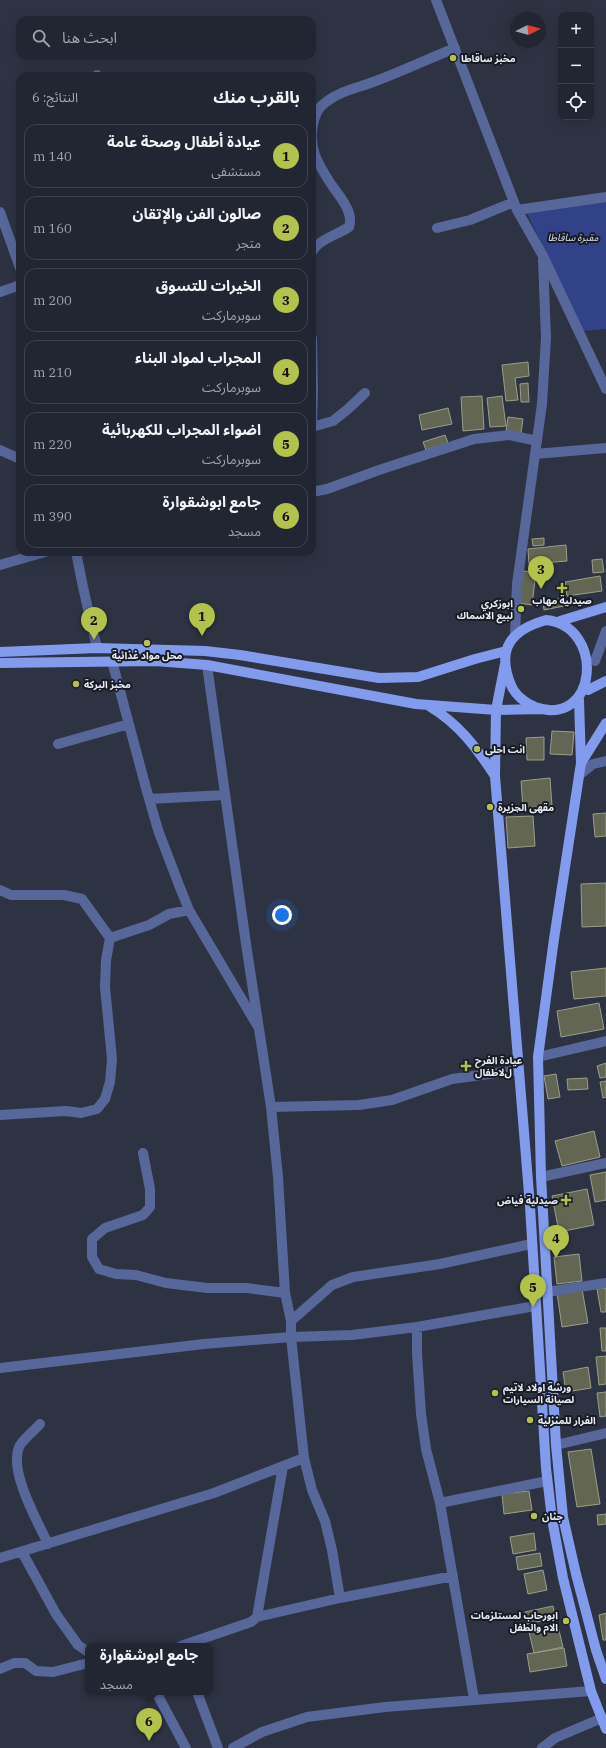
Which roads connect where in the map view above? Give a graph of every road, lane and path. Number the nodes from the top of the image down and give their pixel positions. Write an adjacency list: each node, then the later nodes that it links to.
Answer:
1 (436, 0): 2 (street)
2 (455, 48): 3 (street); 6 (street)
3 (316, 115)
4 (316, 159): 9 (street)
5 (606, 197): 6 (street)
6 (515, 206): 8 (street); 10 (street)
7 (0, 212): 11 (street)
8 (436, 228)
9 (316, 246)
10 (543, 256): 14 (street); 17 (street)
11 (16, 257)
12 (16, 286): 13 (street)
13 (0, 292)
14 (606, 389)
15 (364, 393): 16 (street)
16 (316, 426)
17 (537, 441): 20 (street); 22 (street)
18 (606, 448): 20 (street)
19 (0, 450): 21 (street)
20 (535, 454): 29 (street)
21 (16, 456)
22 (316, 491)
23 (31, 556): 25 (street)
24 (77, 556): 30 (street)
25 (0, 565)
26 (606, 607): 27 (main road)
27 (560, 621): 29 (main road); 34 (main road)
28 (606, 631): 34 (street)
29 (515, 635): 31 (main road)
30 (97, 648): 31 (main road); 32 (main road)
31 (506, 651): 36 (main road)
32 (0, 652)
33 (112, 662): 35 (main road); 37 (main road); 45 (street)
34 (595, 662): 39 (main road)
35 (0, 663)
36 (505, 664): 42 (main road); 43 (main road)
37 (207, 665): 41 (main road); 51 (street)
38 (606, 681): 39 (main road)
39 (588, 690): 40 (main road)
40 (579, 700): 42 (main road); 48 (main road)
41 (427, 705): 43 (main road); 50 (main road)
42 (542, 709): 43 (main road)
43 (496, 710): 50 (main road)
44 (606, 723): 48 (main road)
45 (129, 724): 46 (street); 52 (street)
46 (58, 744)
47 (606, 761): 49 (street)
48 (581, 763): 49 (main road)
49 (579, 775): 58 (main road)
50 (495, 776): 59 (main road)
51 (225, 795): 52 (street); 56 (street)
52 (149, 799): 54 (street)
53 (0, 890): 55 (street)
54 (189, 910): 55 (street); 56 (street)
55 (110, 938): 61 (street)
56 (260, 1031): 60 (street)
57 (606, 1041): 58 (street)
58 (538, 1057): 64 (main road)
59 (519, 1070): 60 (street); 65 (main road)
60 (271, 1107): 68 (street)
61 (0, 1116)
62 (143, 1153): 68 (street)
63 (606, 1163): 64 (street)
64 (542, 1177): 67 (main road)
65 (531, 1244): 69 (main road); 70 (street)
66 (606, 1283): 67 (street)
67 (547, 1292): 76 (main road)
68 (285, 1293): 70 (street)
69 (535, 1306): 71 (street); 79 (main road)
70 (291, 1321): 72 (street)
71 (417, 1327): 72 (street); 80 (street)
72 (291, 1337): 73 (street); 77 (street)
73 (0, 1368)
74 (40, 1424): 81 (street)
75 (606, 1433): 76 (street)
76 (556, 1445): 91 (main road)
77 (304, 1458): 78 (street); 85 (street)
78 (283, 1466): 81 (street); 86 (street)
79 (547, 1481): 80 (street); 92 (main road)
80 (440, 1503): 84 (street)
81 (48, 1544): 82 (street)
82 (22, 1552): 83 (street); 88 (street)
83 (0, 1558)
84 (452, 1576): 85 (street); 95 (street)
85 (340, 1598): 86 (street)
86 (257, 1617): 87 (street)
87 (190, 1643)
88 (85, 1650)
89 (85, 1664): 90 (street)
90 (0, 1669)
91 (606, 1679)
92 (591, 1691): 95 (street); 96 (main road)
93 (158, 1695): 98 (street)
94 (198, 1695): 99 (street)
95 (474, 1699): 100 (street)
96 (602, 1718): 97 (main road); 101 (street)
97 (606, 1729)
98 (186, 1748)
99 (218, 1748)
100 (233, 1748)
101 (542, 1748)

